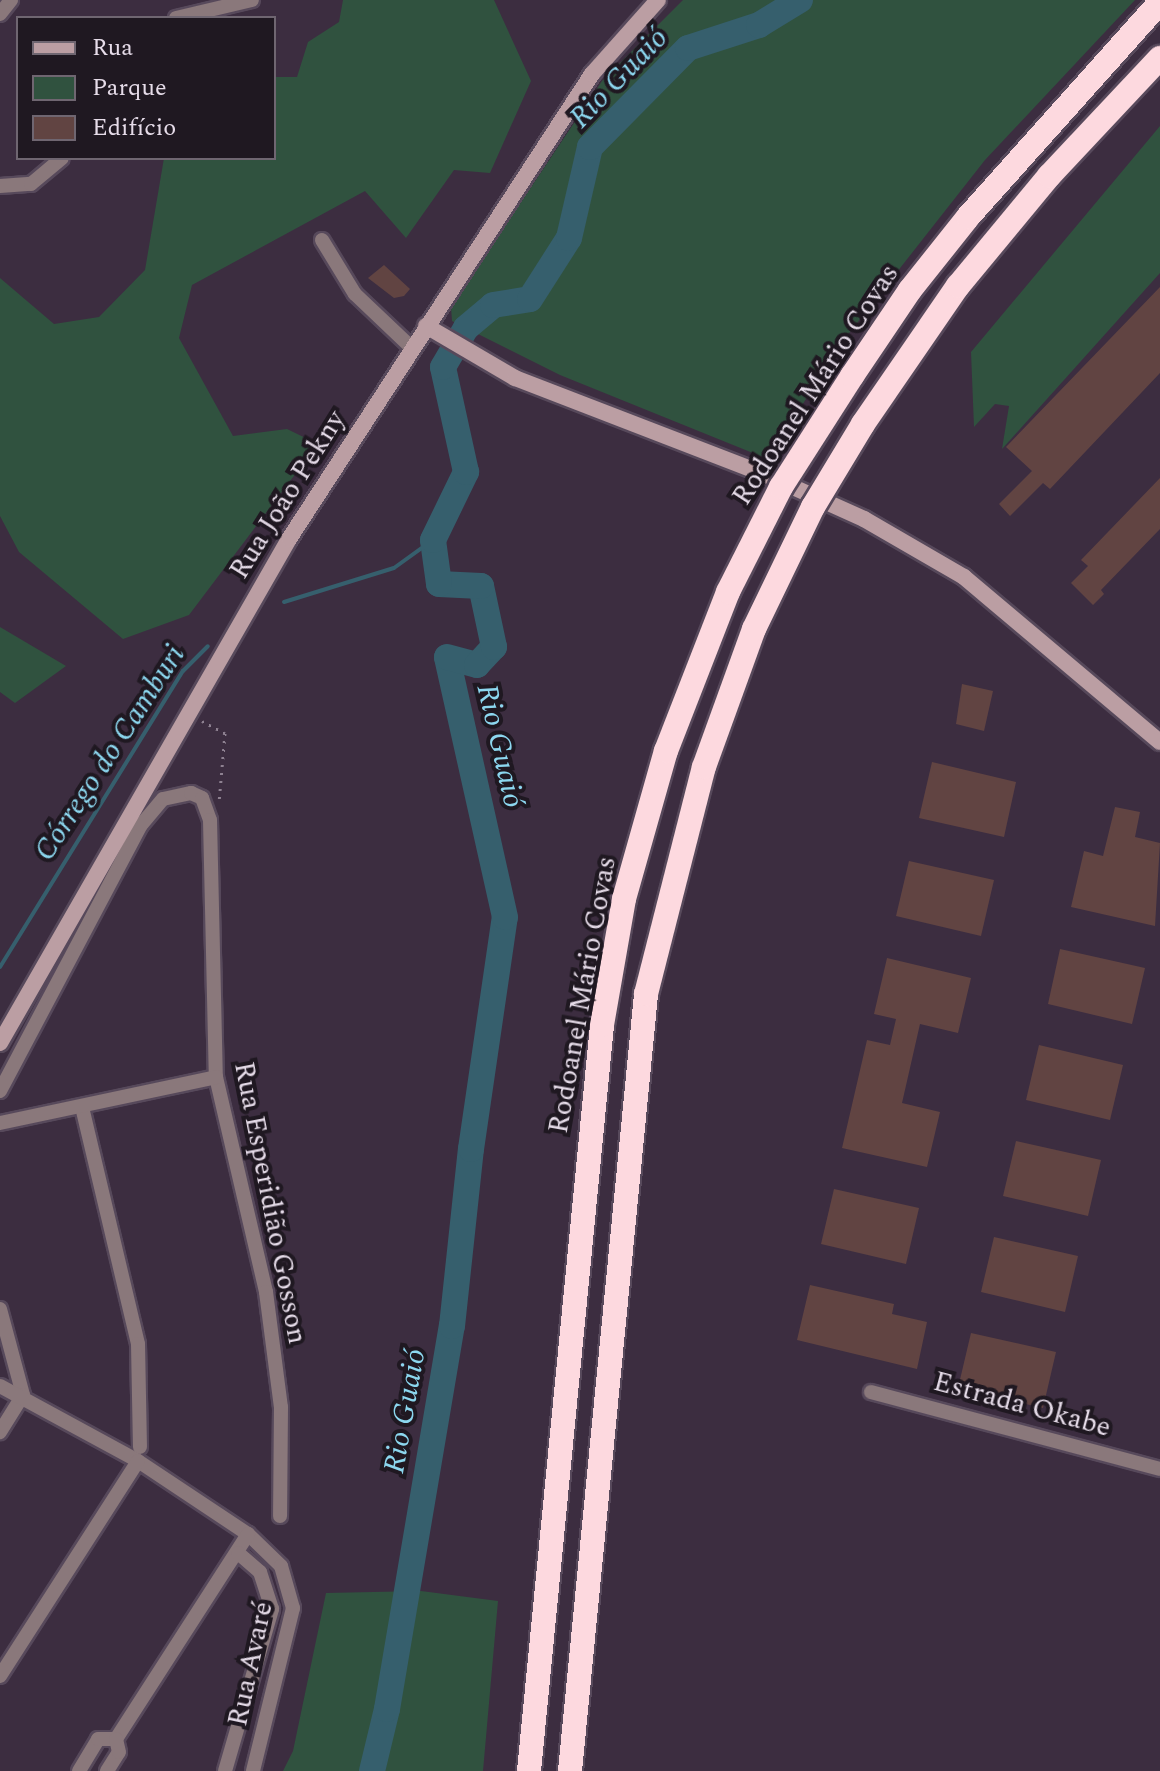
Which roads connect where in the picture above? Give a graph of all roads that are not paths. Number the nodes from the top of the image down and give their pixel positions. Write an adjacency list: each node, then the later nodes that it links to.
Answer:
1 (11, 0): 5 (street)
2 (252, 0): 6 (street)
3 (658, 0): 11 (main road, Rua João Pekny)
4 (1160, 2): 35 (highway, Rodoanel Mário Covas, bridge)
5 (0, 14)
6 (184, 16)
7 (1160, 58): 36 (highway, bridge)
8 (60, 160): 9 (street)
9 (0, 186)
10 (322, 240): 12 (street)
11 (432, 331): 12 (main road, Rua João Pekny); 13 (main road)
12 (412, 348): 14 (main road, Rua João Pekny)
13 (1160, 742)
14 (0, 1043)
15 (216, 1077): 16 (street, Rua Esperidião Gosson); 17 (street); 26 (street, Rua Esperidião Gosson)
16 (0, 1091)
17 (82, 1107): 18 (street); 24 (street)
18 (0, 1123)
19 (0, 1309): 22 (street)
20 (0, 1386): 22 (street, Rua Avaré)
21 (871, 1392): 25 (street, Estrada Okabe)
22 (23, 1395): 23 (street); 24 (street, Rua Avaré)
23 (0, 1432)
24 (139, 1454): 27 (street, Rua Avaré); 29 (street)
25 (1160, 1469)
26 (280, 1516)
27 (248, 1534): 28 (street); 34 (street, Rua Avaré)
28 (238, 1553): 30 (street); 33 (street)
29 (0, 1676)
30 (116, 1739): 31 (street); 32 (street)
31 (79, 1771)
32 (107, 1771)
33 (225, 1771)
34 (253, 1771)
35 (529, 1771)
36 (570, 1771)

